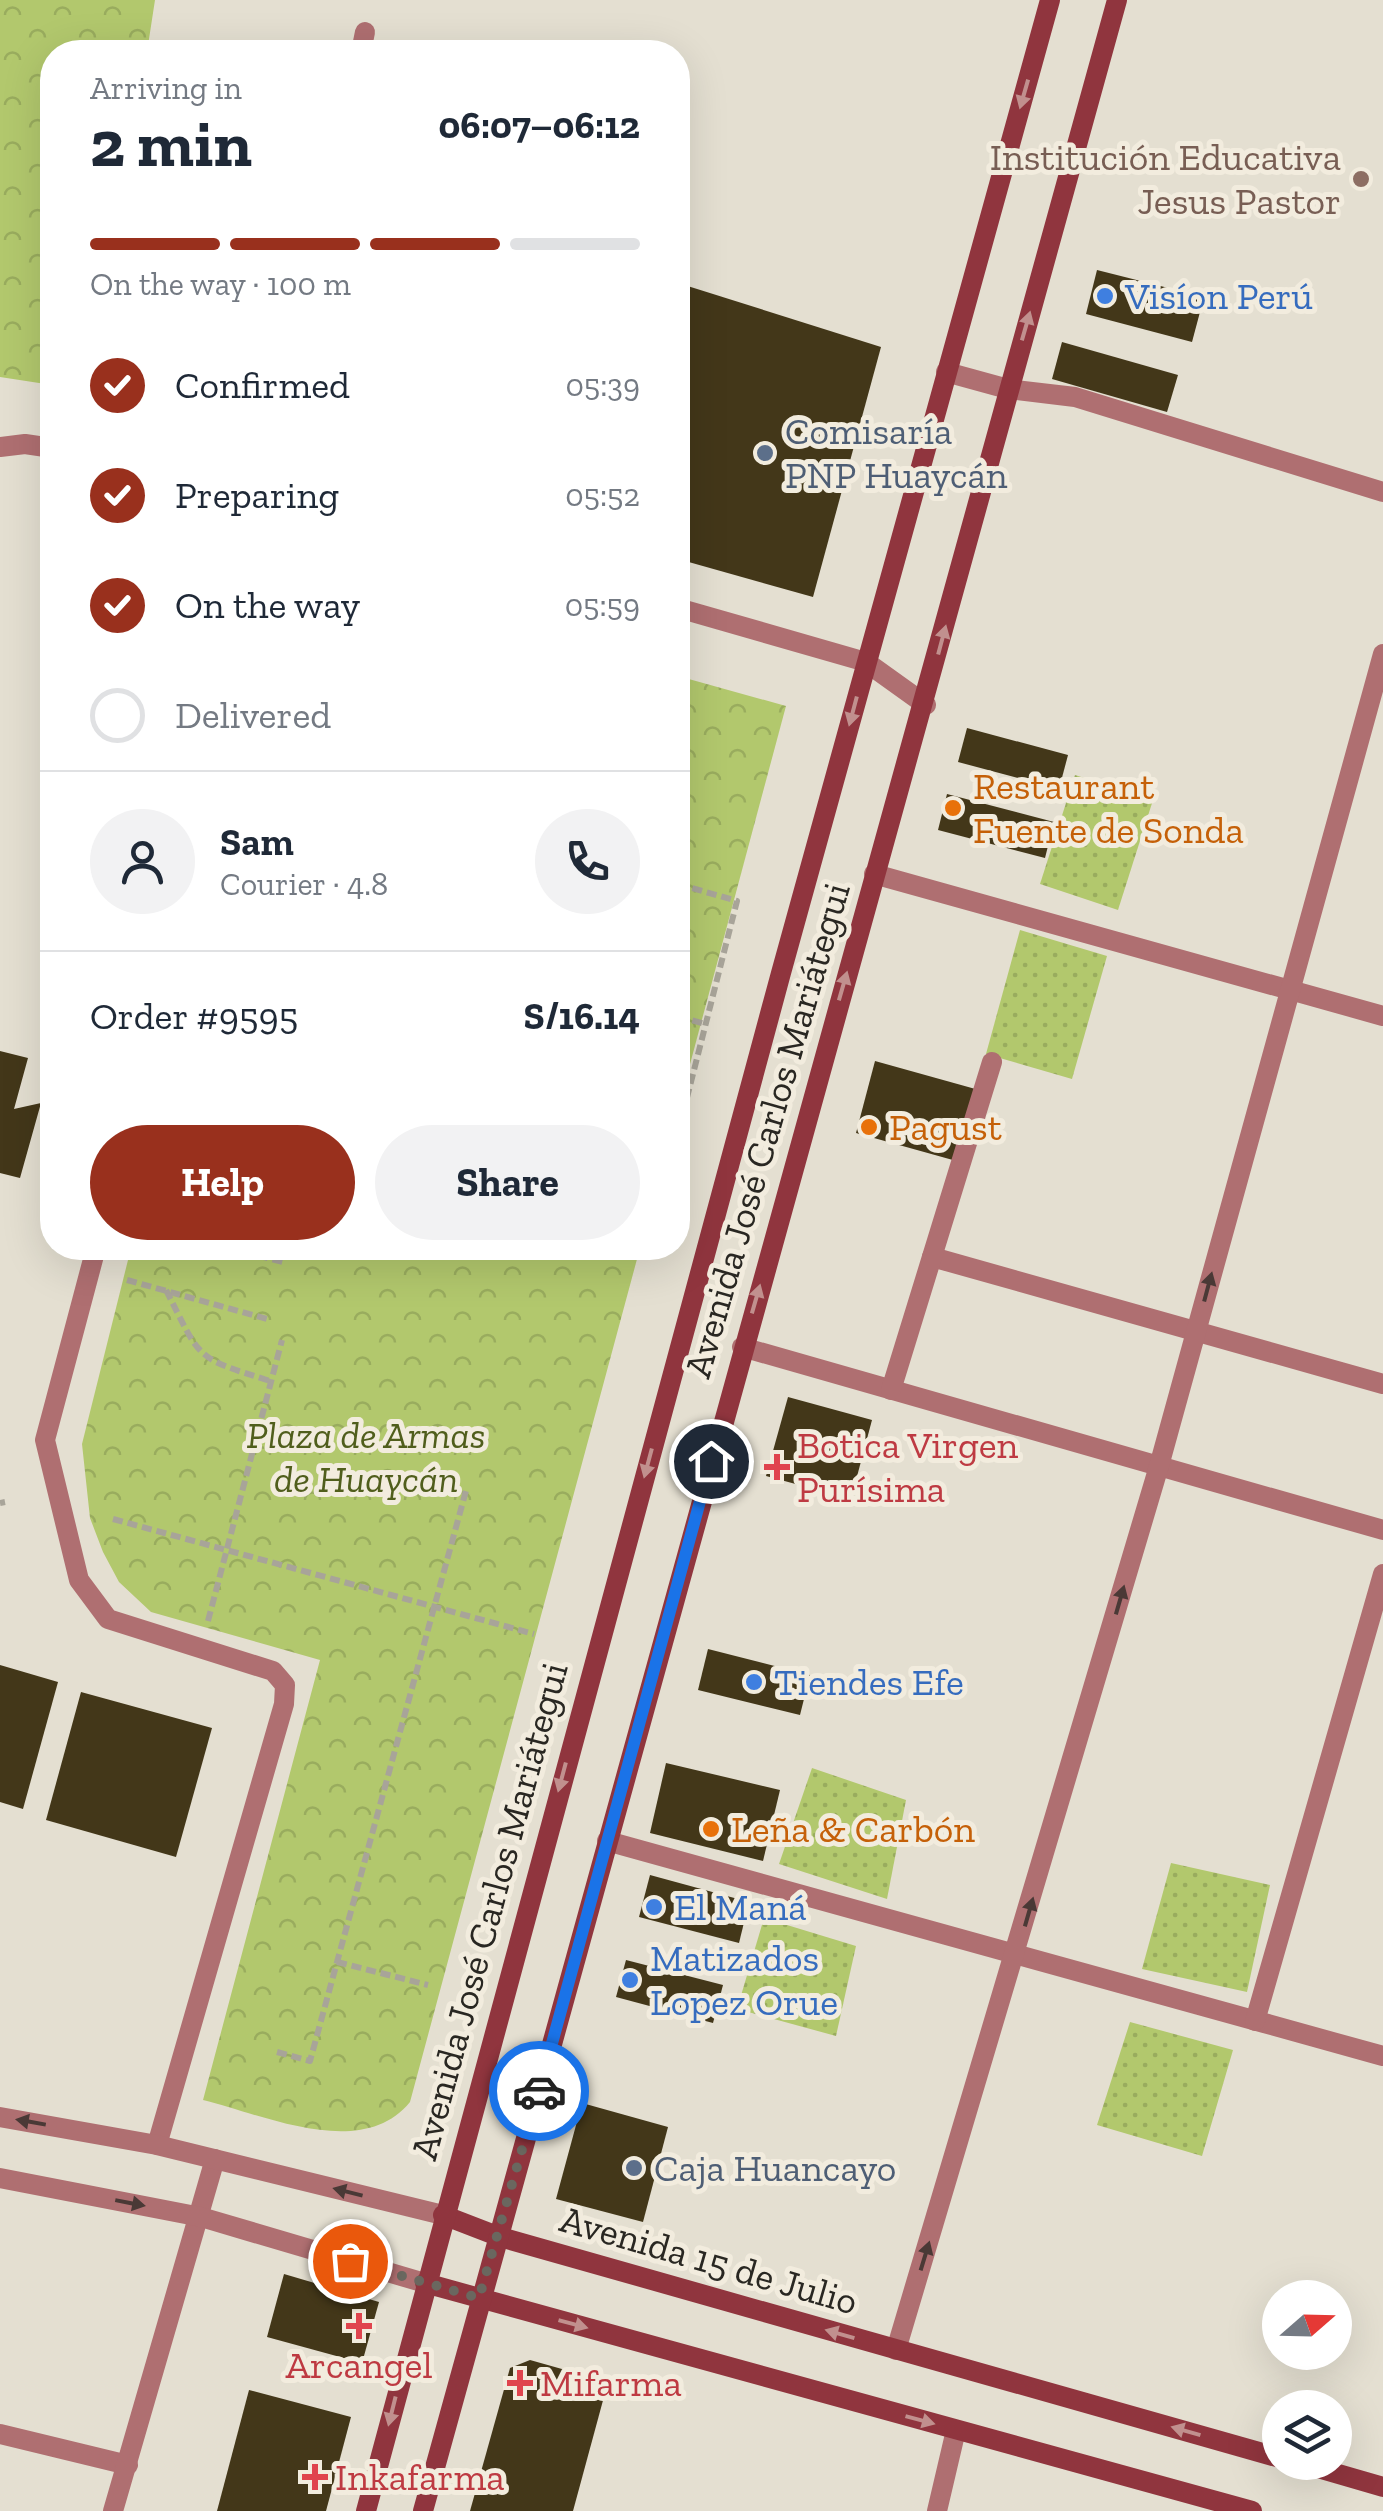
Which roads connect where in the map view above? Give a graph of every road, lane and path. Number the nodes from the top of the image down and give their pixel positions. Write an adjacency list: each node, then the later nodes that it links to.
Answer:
1 (1050, 0): 3 (main road, Avenida José Carlos Mariátegui, one-way to 3)
2 (1117, 0): 4 (main road, Avenida José Carlos Mariátegui, one-way to 2)
3 (946, 372): 4 (street); 10 (main road, Avenida José Carlos Mariátegui)
4 (1008, 389): 7 (street); 11 (main road, Avenida José Carlos Mariátegui, one-way to 4)
5 (40, 446): 6 (street)
6 (0, 447)
7 (1383, 492)
8 (690, 611): 10 (street)
9 (1383, 654): 14 (street)
10 (866, 662): 11 (street); 53 (main road, Avenida José Carlos Mariátegui, one-way to 53)
11 (926, 705): 12 (main road, Avenida José Carlos Mariátegui)
12 (874, 874): 14 (street); 29 (main road, Avenida José Carlos Mariátegui, one-way to 12)
13 (690, 887): 17 (path)
14 (1290, 992): 15 (street); 27 (street, one-way to 14)
15 (1383, 1016)
16 (690, 1020): 17 (path)
17 (705, 1024): 19 (path)
18 (992, 1062): 20 (street)
19 (690, 1085)
20 (932, 1257): 27 (street); 32 (street)
21 (93, 1260): 50 (street)
22 (275, 1260): 23 (path)
23 (283, 1262)
24 (127, 1280): 25 (path)
25 (166, 1290): 26 (path); 30 (path)
26 (267, 1319)
27 (1196, 1331): 31 (street); 33 (street)
28 (282, 1340): 30 (path)
29 (742, 1347): 32 (street); 42 (main road, Avenida José Carlos Mariátegui)
30 (271, 1381): 37 (path)
31 (1383, 1384)
32 (891, 1390): 33 (street)
33 (1159, 1466): 36 (street); 43 (street, one-way to 33)
34 (467, 1487): 39 (path)
35 (112, 1519): 37 (path)
36 (1383, 1530)
37 (226, 1550): 39 (path); 40 (path)
38 (1383, 1574): 46 (street)
39 (436, 1608): 41 (path); 44 (path)
40 (206, 1627)
41 (534, 1634)
42 (607, 1841): 43 (street); 55 (main road, Avenida José Carlos Mariátegui)
43 (1017, 1955): 46 (street); 58 (street, one-way to 43)
44 (336, 1962): 45 (path); 47 (path)
45 (428, 1985)
46 (1255, 2021): 48 (street)
47 (277, 2052)
48 (1383, 2056)
49 (0, 2117): 50 (street, Avenida 15 de Julio, one-way to 49)
50 (157, 2145): 51 (street, Avenida 15 de Julio)
51 (215, 2159): 53 (street, Avenida 15 de Julio, one-way to 51); 54 (street)
52 (0, 2178): 54 (street, one-way to 54)
53 (443, 2215): 55 (main road, Avenida 15 de Julio); 56 (main road, Avenida José Carlos Mariátegui)
54 (201, 2217): 56 (street); 62 (street)
55 (500, 2238): 57 (main road, Avenida José Carlos Mariátegui); 58 (main road, Avenida 15 de Julio, one-way to 55)
56 (425, 2283): 57 (main road); 66 (main road, Avenida José Carlos Mariátegui, one-way to 66)
57 (479, 2298): 59 (main road, one-way to 59); 67 (main road, Avenida José Carlos Mariátegui)
58 (896, 2350): 61 (main road, Avenida 15 de Julio, one-way to 58)
59 (956, 2430): 68 (street); 69 (main road)
60 (0, 2434): 62 (street)
61 (1262, 2453)
62 (128, 2465): 65 (street)
63 (1352, 2478): 64 (main road)
64 (1383, 2487)
65 (113, 2511)
66 (366, 2511)
67 (423, 2511)
68 (937, 2511)
69 (1252, 2511)

